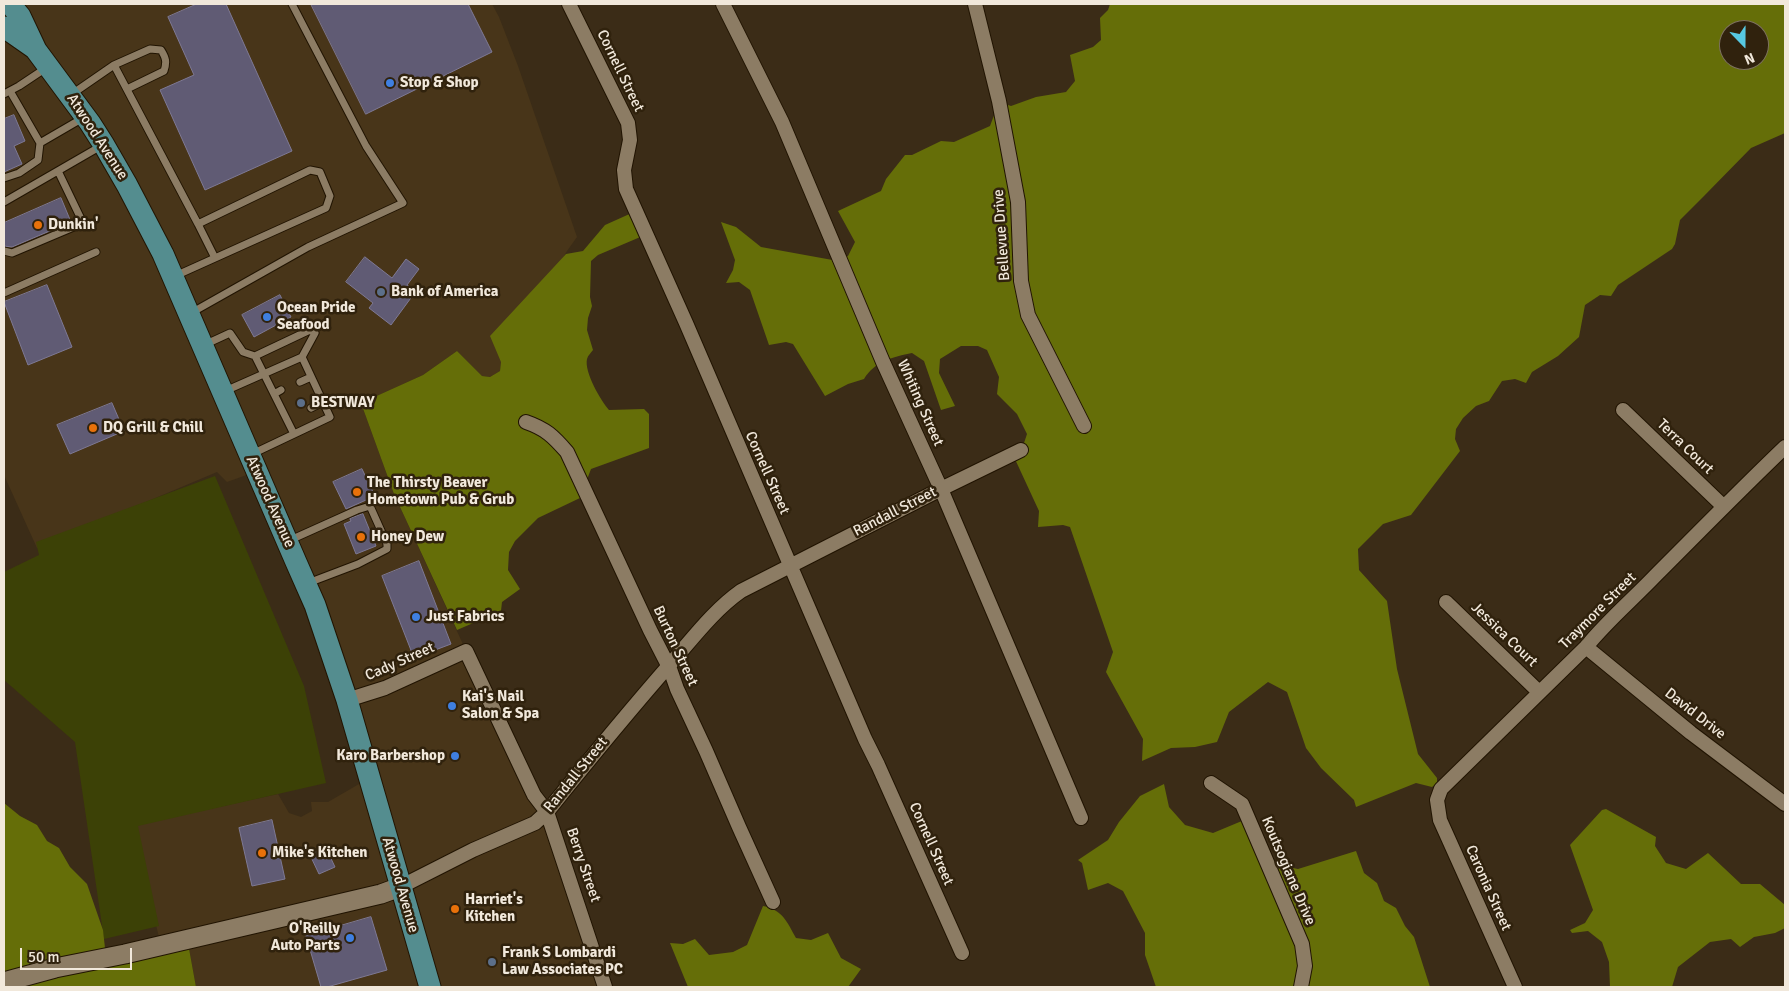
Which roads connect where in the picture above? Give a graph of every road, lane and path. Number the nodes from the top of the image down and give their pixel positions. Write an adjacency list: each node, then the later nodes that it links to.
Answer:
1 (10, 4): 7 (main road, Atwood Avenue)
2 (292, 4): 24 (lane)
3 (569, 4): 44 (street, Cornell Street)
4 (723, 4): 41 (street, Whiting Street)
5 (975, 4): 36 (street, Bellevue Drive)
6 (4, 27): 7 (main road, Atwood Avenue)
7 (43, 58): 10 (lane); 11 (main road, Atwood Avenue)
8 (114, 65): 9 (lane); 9 (lane); 11 (lane)
9 (127, 89): 18 (lane)
10 (7, 93): 13 (lane)
11 (70, 95): 12 (main road, Atwood Avenue)
12 (85, 117): 13 (lane); 14 (main road, Atwood Avenue)
13 (40, 143): 16 (lane)
14 (104, 145): 15 (lane); 22 (main road, Atwood Avenue)
15 (58, 171): 17 (lane); 19 (lane)
16 (4, 178)
17 (4, 202)
18 (198, 224): 21 (lane); 21 (lane)
19 (4, 251)
20 (96, 252): 23 (lane)
21 (214, 258): 22 (lane)
22 (173, 278): 24 (main road, Atwood Avenue)
23 (4, 292)
24 (188, 315): 25 (main road, Atwood Avenue)
25 (202, 346): 26 (lane); 31 (main road, Atwood Avenue)
26 (255, 356): 27 (lane); 28 (lane)
27 (302, 357): 28 (lane); 29 (lane)
28 (264, 374): 31 (lane); 37 (lane)
29 (311, 377): 30 (lane); 32 (lane)
30 (300, 382)
31 (222, 392): 40 (main road, Atwood Avenue)
32 (323, 402): 33 (lane); 37 (lane)
33 (311, 408)
34 (1623, 410): 42 (street, Terra Court)
35 (526, 422): 49 (street, Burton Street)
36 (1084, 426)
37 (294, 434): 40 (lane)
38 (1785, 447): 42 (street, Traymore Street)
39 (1021, 450): 41 (street, Randall Street)
40 (250, 456): 43 (main road, Atwood Avenue)
41 (941, 489): 44 (street, Randall Street); 56 (street, Whiting Street)
42 (1723, 506): 47 (street, Traymore Street)
43 (287, 541): 45 (main road, Atwood Avenue); 45 (lane)
44 (790, 565): 49 (street, Randall Street); 59 (street, Cornell Street)
45 (306, 584): 51 (main road, Atwood Avenue)
46 (1446, 602): 50 (street, Jessica Court)
47 (1586, 647): 50 (street, Traymore Street); 54 (street, David Drive)
48 (466, 651): 51 (street, Cady Street); 55 (street, Berry Street)
49 (668, 666): 55 (street, Randall Street); 58 (street, Burton Street)
50 (1539, 692): 53 (street, Traymore Street)
51 (347, 700): 57 (main road, Atwood Avenue)
52 (1211, 783): 63 (street, Koutsogiane Drive)
53 (1437, 800): 64 (street, Caronia Street)
54 (1785, 804)
55 (547, 812): 57 (street, Randall Street); 62 (street, Berry Street)
56 (1081, 818)
57 (400, 886): 60 (street, Randall Street); 61 (main road, Atwood Avenue)
58 (773, 902)
59 (962, 954)
60 (4, 982)
61 (430, 987)
62 (605, 987)
63 (1301, 987)
64 (1515, 987)

